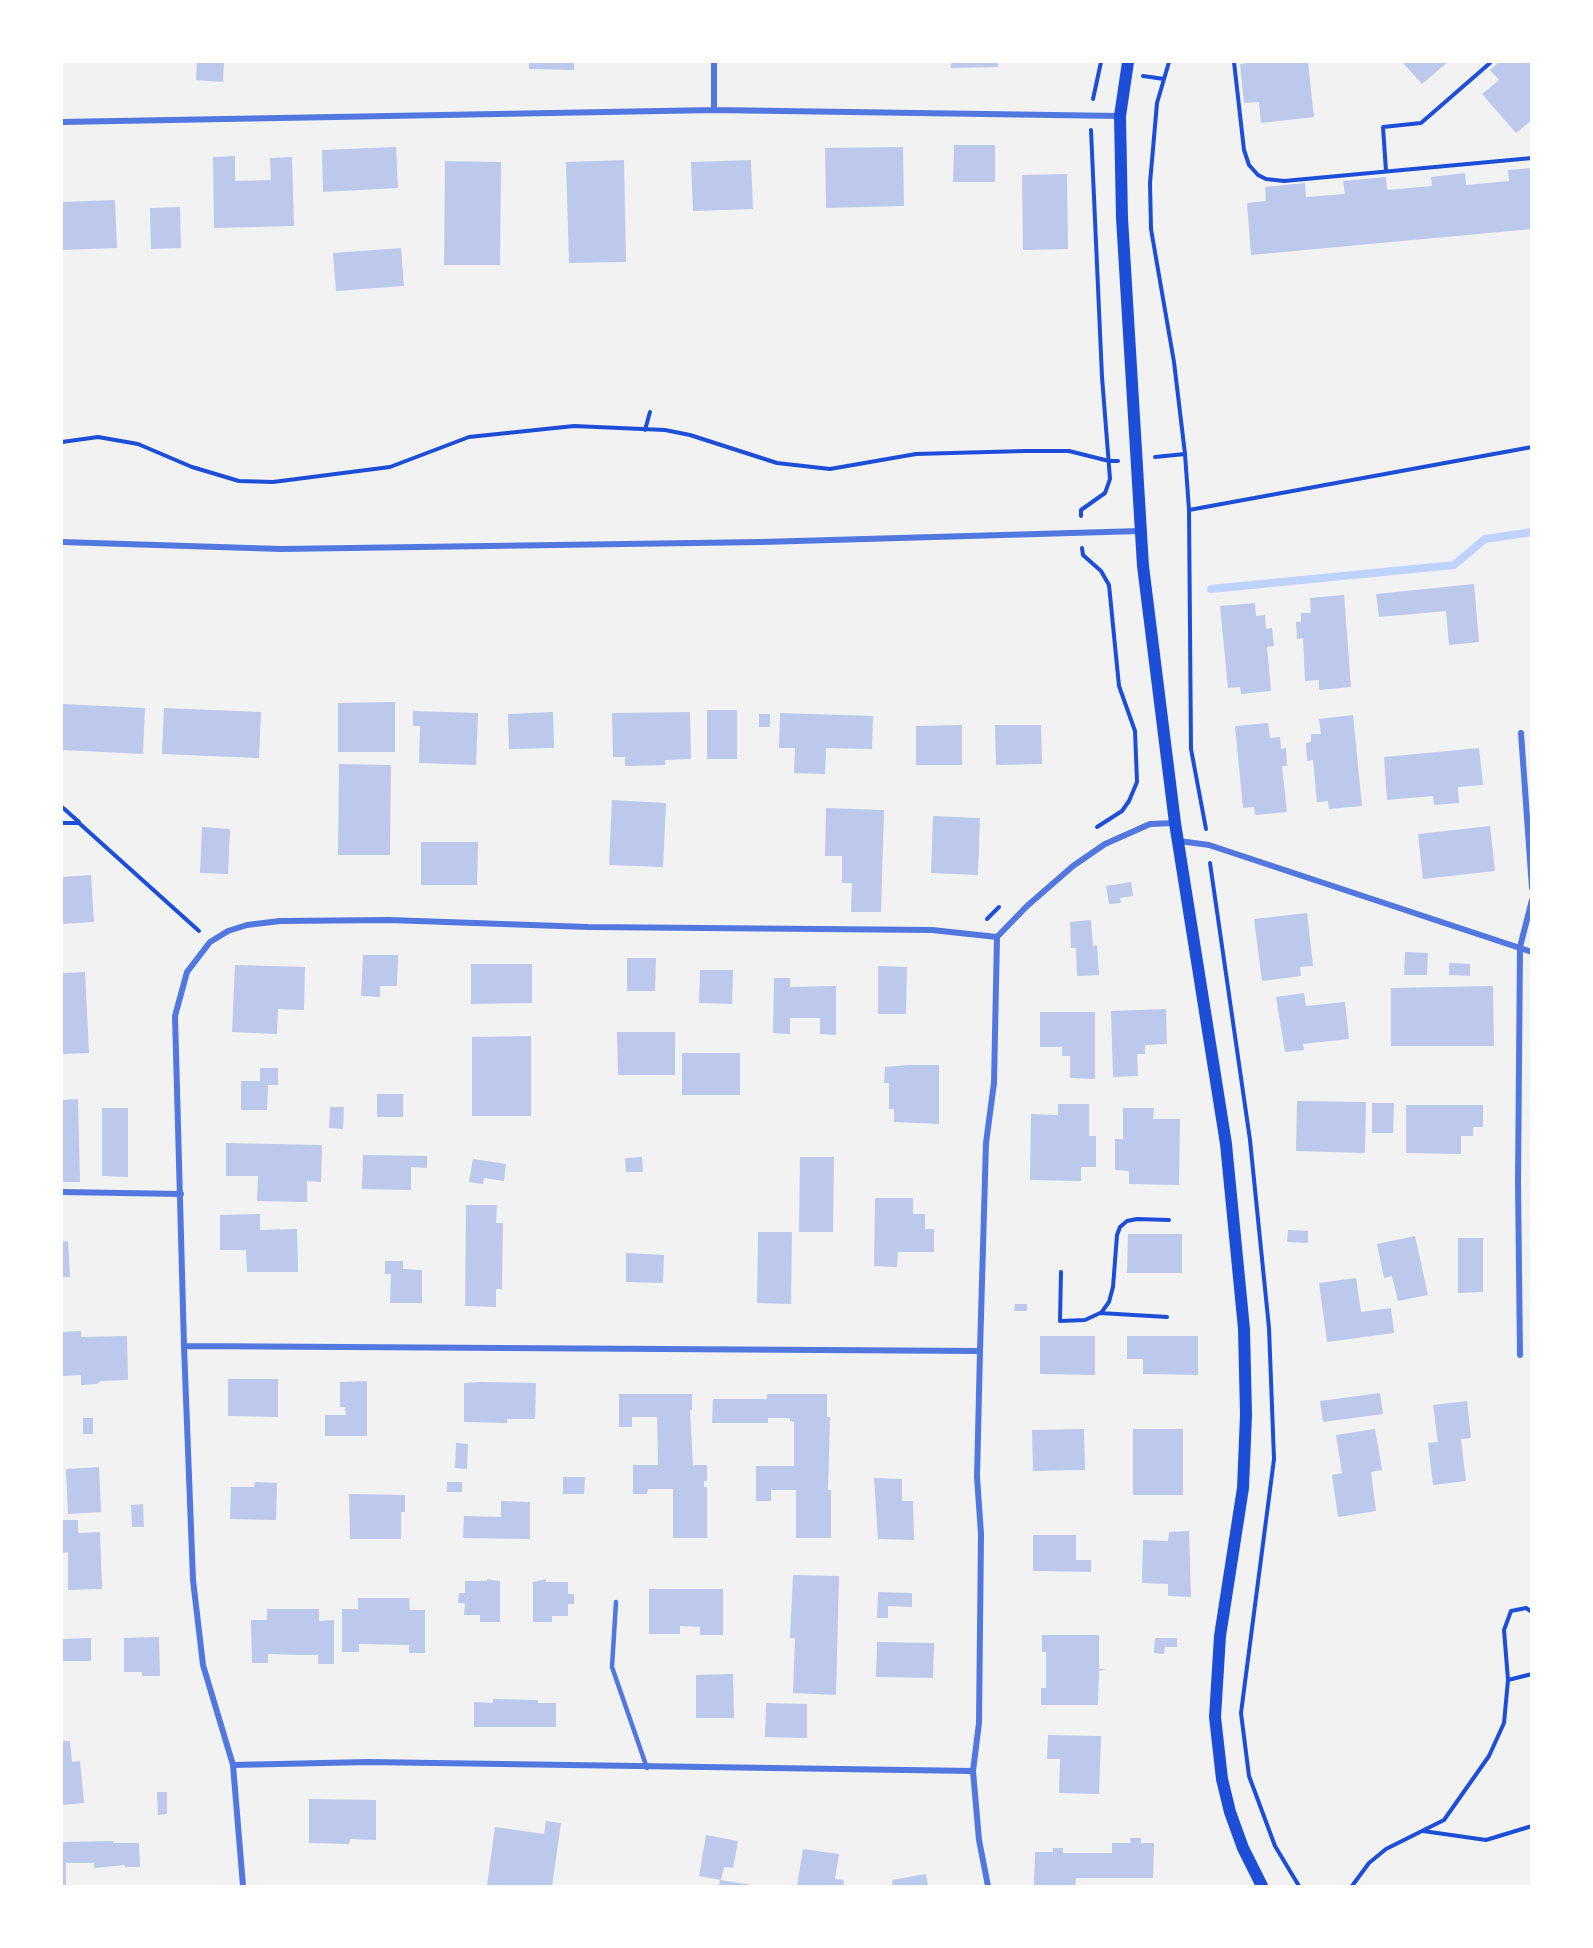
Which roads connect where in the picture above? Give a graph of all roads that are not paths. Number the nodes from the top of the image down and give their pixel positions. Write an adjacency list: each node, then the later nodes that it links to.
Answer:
1 (714, 62): 3 (street)
2 (1128, 62): 4 (main road)
3 (714, 110): 4 (street); 5 (street)
4 (1120, 116): 6 (main road)
5 (62, 122)
6 (1140, 531): 7 (street); 9 (main road)
7 (62, 542)
8 (1521, 733): 11 (street)
9 (1175, 823): 10 (main road); 13 (street)
10 (1178, 841): 14 (street); 27 (main road)
11 (1532, 888)
12 (1532, 900): 14 (street)
13 (997, 937): 17 (street); 19 (street)
14 (1520, 947): 15 (street); 20 (street)
15 (1532, 951)
16 (62, 1192): 17 (street)
17 (181, 1194): 18 (street)
18 (184, 1346): 19 (street); 22 (street)
19 (980, 1351): 24 (street)
20 (1520, 1355)
21 (616, 1602): 23 (lane)
22 (233, 1765): 23 (street); 25 (street)
23 (647, 1768): 24 (street)
24 (974, 1772): 26 (street)
25 (243, 1887)
26 (988, 1887)
27 (1262, 1887)

